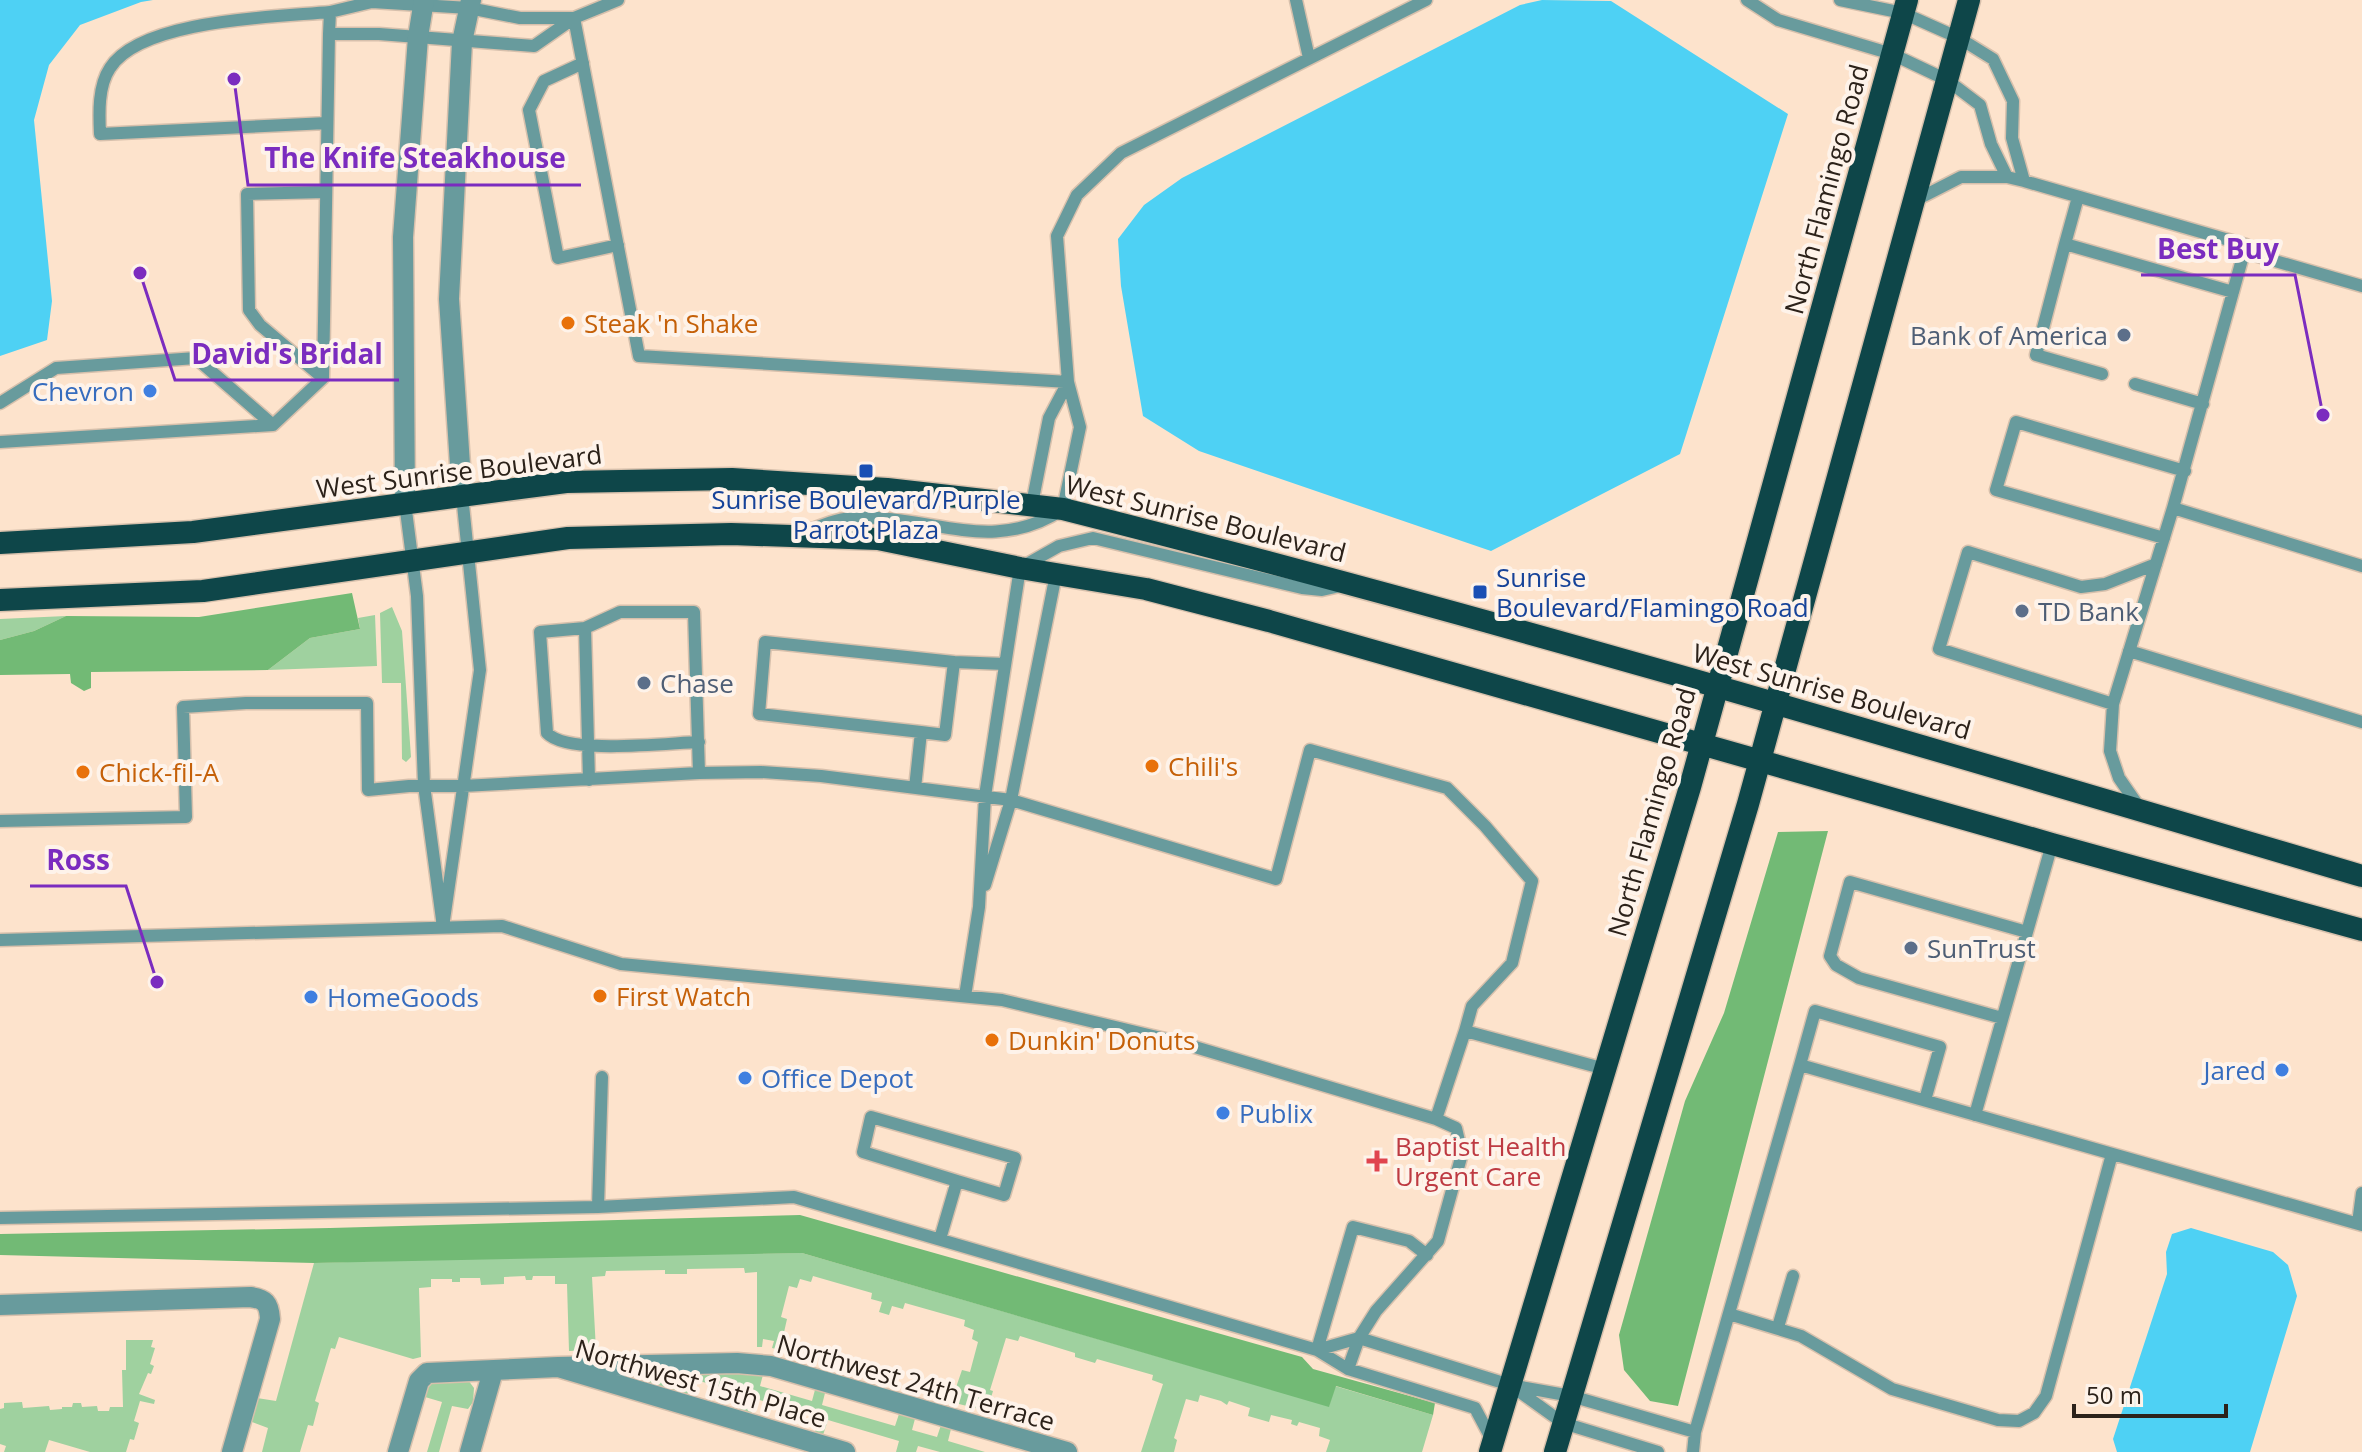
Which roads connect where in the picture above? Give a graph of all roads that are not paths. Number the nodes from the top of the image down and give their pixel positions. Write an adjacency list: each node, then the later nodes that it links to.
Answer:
1 (618, 0): 11 (lane)
2 (1296, 0): 17 (lane)
3 (1426, 0): 17 (lane)
4 (1747, 0): 16 (lane)
5 (1840, 0): 9 (lane)
6 (1969, 0): 14 (highway)
7 (423, 3): 8 (lane); 10 (lane); 13 (street)
8 (470, 4): 11 (lane); 15 (street)
9 (1905, 6): 14 (lane); 16 (highway, North Flamingo Road)
10 (330, 12): 12 (lane); 20 (lane)
11 (574, 18): 15 (lane); 18 (lane)
12 (329, 34): 13 (lane); 20 (lane)
13 (418, 37): 15 (lane); 41 (street)
14 (1959, 38): 19 (highway); 22 (lane)
15 (462, 42): 40 (street)
16 (1892, 54): 19 (lane); 60 (highway, North Flamingo Road)
17 (1309, 58): 33 (lane)
18 (583, 63): 27 (lane); 27 (lane)
19 (1947, 80): 21 (lane); 25 (highway)
20 (327, 123): 23 (lane)
21 (2007, 177): 22 (lane); 25 (lane)
22 (2024, 181): 24 (lane)
23 (326, 192): 32 (lane); 32 (lane)
24 (2078, 197): 26 (lane); 28 (lane)
25 (1914, 201): 61 (highway)
26 (2065, 244): 30 (lane); 31 (lane)
27 (618, 245): 33 (lane)
28 (2244, 252): 29 (lane); 30 (lane)
29 (2362, 286)
30 (2233, 292): 36 (lane)
31 (2102, 374)
32 (323, 378): 37 (lane)
33 (1068, 382): 42 (lane); 44 (lane)
34 (2135, 384): 36 (lane)
35 (0, 403): 37 (lane)
36 (2203, 404): 39 (lane)
37 (273, 425): 38 (lane)
38 (0, 442)
39 (2185, 471): 43 (lane); 46 (lane)
40 (462, 495): 41 (highway, West Sunrise Boulevard); 42 (highway, West Sunrise Boulevard); 48 (lane)
41 (405, 503): 47 (highway, West Sunrise Boulevard); 49 (lane)
42 (1032, 504): 44 (highway, West Sunrise Boulevard)
43 (2173, 508): 46 (lane); 51 (lane)
44 (1063, 509): 45 (lane); 54 (highway, West Sunrise Boulevard)
45 (795, 536): 48 (highway); 52 (highway)
46 (2164, 538): 50 (lane)
47 (0, 543)
48 (468, 552): 49 (highway); 72 (lane)
49 (412, 561): 55 (highway); 71 (lane)
50 (2156, 564): 57 (lane); 62 (lane)
51 (2362, 566)
52 (1020, 568): 53 (highway); 54 (lane); 59 (lane)
53 (1056, 574): 66 (highway); 75 (lane)
54 (1348, 583): 60 (highway, West Sunrise Boulevard)
55 (0, 600)
56 (585, 628): 65 (lane); 67 (lane); 67 (lane)
57 (2129, 651): 62 (lane); 63 (lane)
58 (954, 662): 59 (lane); 64 (lane); 64 (lane)
59 (1005, 664): 74 (lane)
60 (1717, 685): 61 (highway, West Sunrise Boulevard); 66 (highway, North Flamingo Road)
61 (1776, 703): 68 (highway); 76 (highway, West Sunrise Boulevard)
62 (2113, 704): 76 (lane)
63 (2362, 722)
64 (921, 732): 73 (lane)
65 (699, 742): 67 (lane); 69 (lane)
66 (1702, 743): 68 (highway); 89 (highway, North Flamingo Road)
67 (588, 746): 70 (lane)
68 (1760, 760): 78 (highway); 112 (highway)
69 (699, 773): 70 (lane); 73 (lane)
70 (589, 780): 72 (lane)
71 (424, 785): 72 (lane); 77 (lane); 81 (lane)
72 (463, 786): 81 (lane)
73 (915, 788): 74 (lane)
74 (985, 796): 75 (lane); 80 (lane)
75 (1011, 800): 80 (lane); 87 (lane)
76 (2141, 811): 79 (highway, West Sunrise Boulevard)
77 (0, 821)
78 (2052, 844): 82 (highway); 83 (lane)
79 (2362, 876)
80 (979, 907): 85 (lane)
81 (443, 927): 84 (lane); 85 (lane)
82 (2359, 928)
83 (2027, 932): 86 (lane); 86 (lane)
84 (0, 940)
85 (965, 996): 93 (lane)
86 (2002, 1018): 92 (lane)
87 (1465, 1031): 89 (lane); 93 (lane)
88 (1800, 1065): 91 (lane); 91 (lane); 104 (lane)
89 (1605, 1069): 111 (highway, North Flamingo Road)
90 (602, 1077): 97 (lane)
91 (1925, 1100): 92 (lane)
92 (1975, 1115): 94 (lane)
93 (1436, 1119): 101 (lane)
94 (2112, 1154): 99 (lane); 105 (lane)
95 (957, 1181): 95 (lane); 100 (lane)
96 (2362, 1193): 99 (lane)
97 (598, 1207): 98 (lane); 100 (lane)
98 (0, 1218)
99 (2360, 1224)
100 (940, 1239): 107 (lane)
101 (1427, 1255): 106 (lane); 107 (lane)
102 (1793, 1276): 105 (lane)
103 (0, 1305): 116 (street)
104 (1729, 1314): 105 (lane); 114 (lane)
105 (1778, 1327)
106 (1359, 1338): 107 (lane); 109 (lane); 111 (lane)
107 (1317, 1350): 109 (lane)
108 (558, 1367): 110 (street, Northwest 15th Place); 119 (street, Northwest 15th Place); 120 (street, Northwest 24th Terrace)
109 (1348, 1369): 115 (lane)
110 (493, 1371): 117 (street, Northwest 15th Place); 118 (street)
111 (1510, 1385): 112 (lane); 113 (lane); 115 (highway, North Flamingo Road)
112 (1571, 1396): 113 (highway); 114 (lane)
113 (1563, 1423): 121 (highway); 122 (lane)
114 (1695, 1432): 123 (lane)
115 (1491, 1447)
116 (232, 1452)
117 (398, 1452)
118 (470, 1452)
119 (845, 1452)
120 (1067, 1452)
121 (1555, 1452)
122 (1658, 1452)
123 (1693, 1452)

